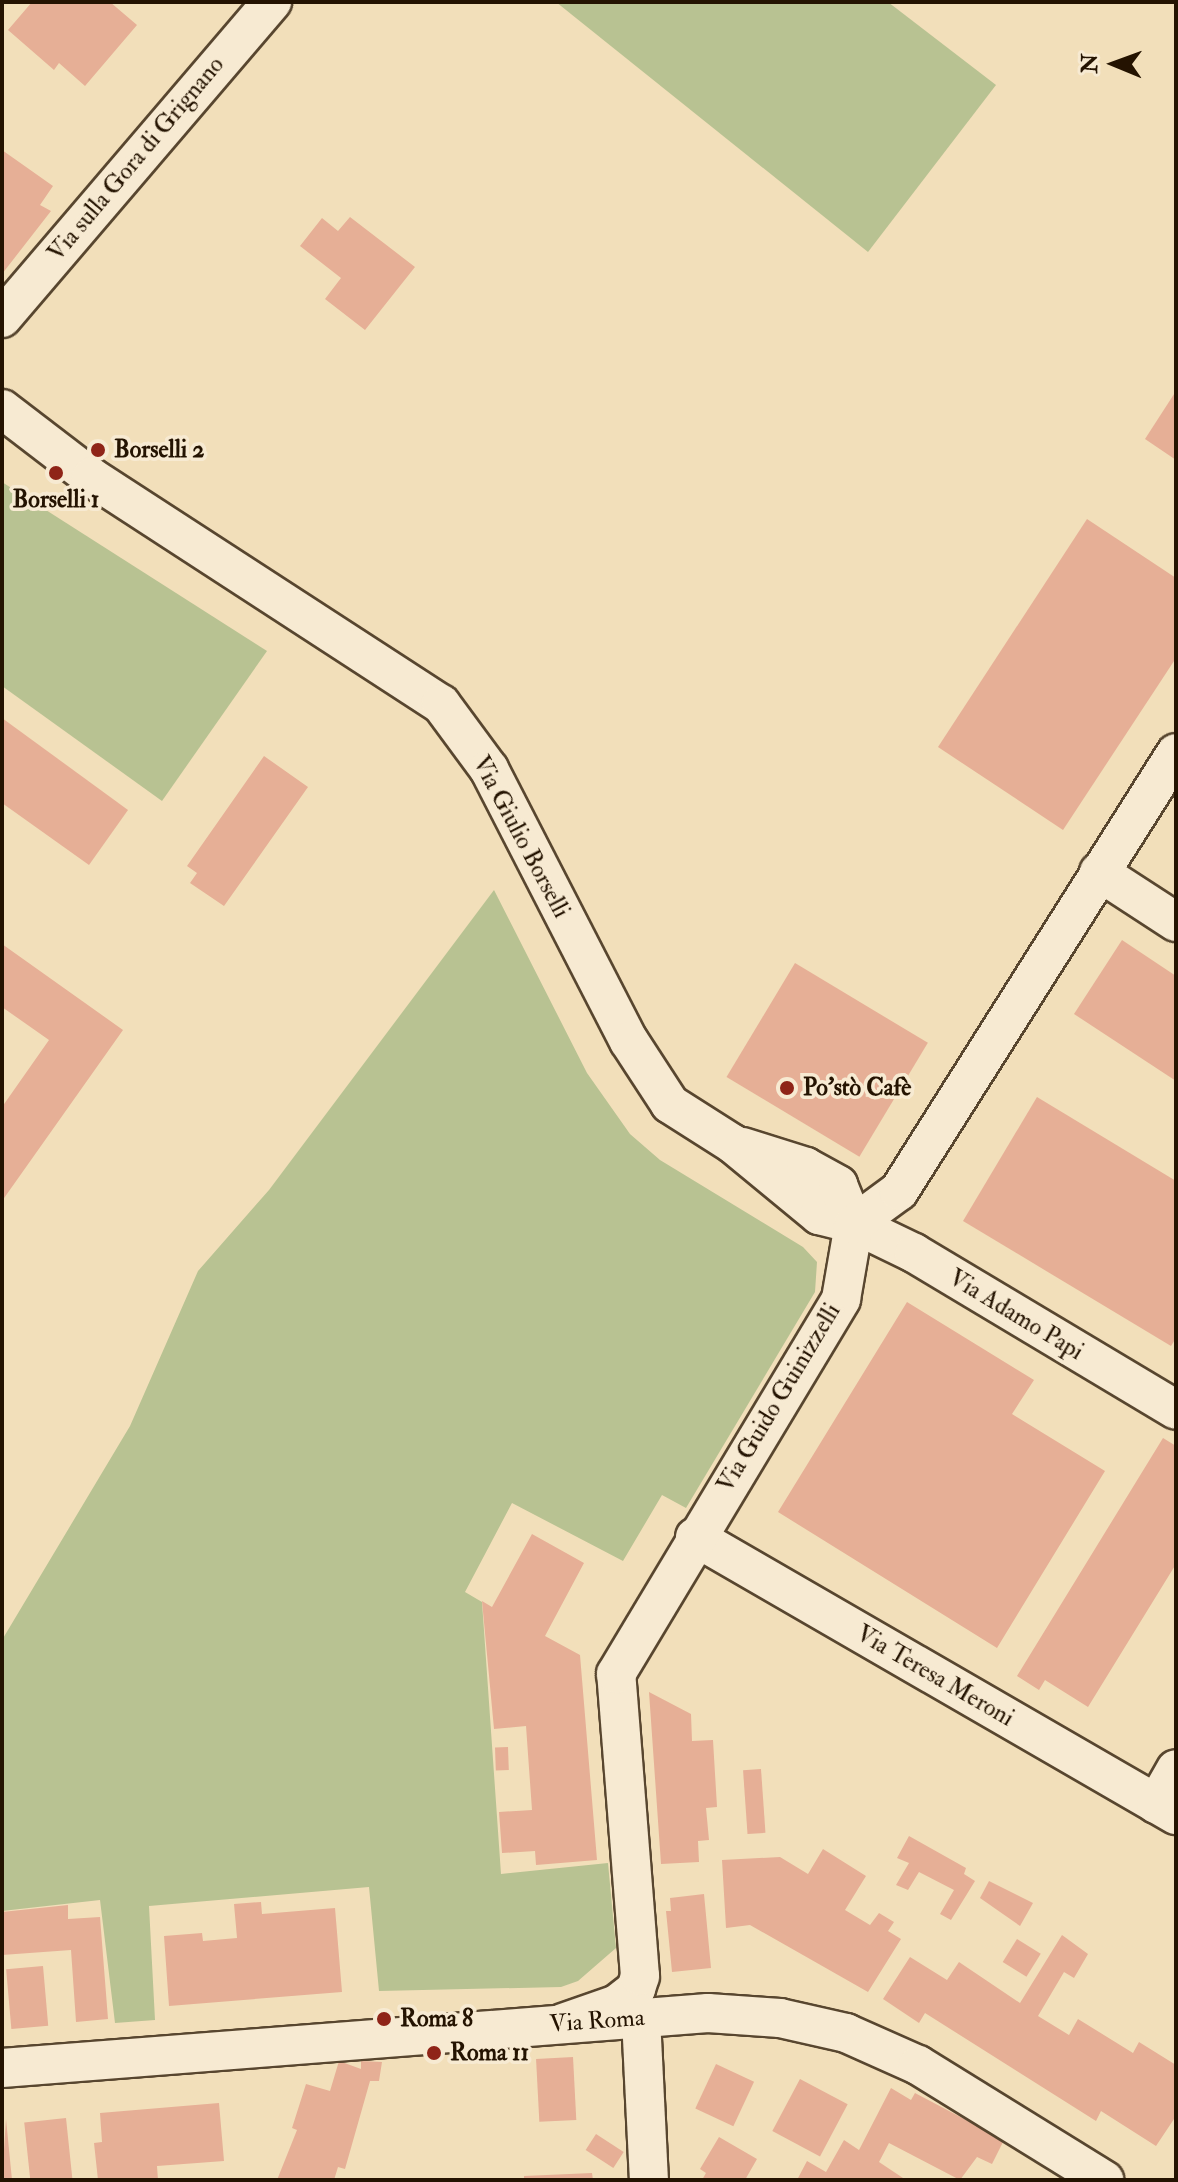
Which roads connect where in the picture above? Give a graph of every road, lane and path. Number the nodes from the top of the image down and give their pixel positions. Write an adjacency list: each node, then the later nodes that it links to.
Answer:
1 (272, 2): 2 (street, Via sulla Gora di Grignano)
2 (2, 318)
3 (2, 409): 5 (street, Via Giulio Borselli)
4 (2, 441): 5 (street, Via Giulio Borselli)
5 (91, 477): 9 (street, Via Giulio Borselli)
6 (1176, 753): 7 (street)
7 (1099, 872): 8 (street); 9 (street)
8 (1176, 922)
9 (854, 1224): 10 (street, Via Adamo Papi); 11 (street, Via Guido Guinizzelli)
10 (1176, 1410)
11 (695, 1537): 13 (street, Via Teresa Meroni); 14 (street, Via Guido Guinizzelli)
12 (1176, 1769): 13 (street)
13 (1166, 1809)
14 (640, 1976): 15 (street); 17 (street)
15 (708, 2013): 16 (street, Via Roma); 20 (street, Via Roma)
16 (641, 2018): 17 (street, Via Roma); 19 (street)
17 (563, 2023): 18 (street, Via Roma)
18 (2, 2068)
19 (649, 2180)
20 (1104, 2180)

